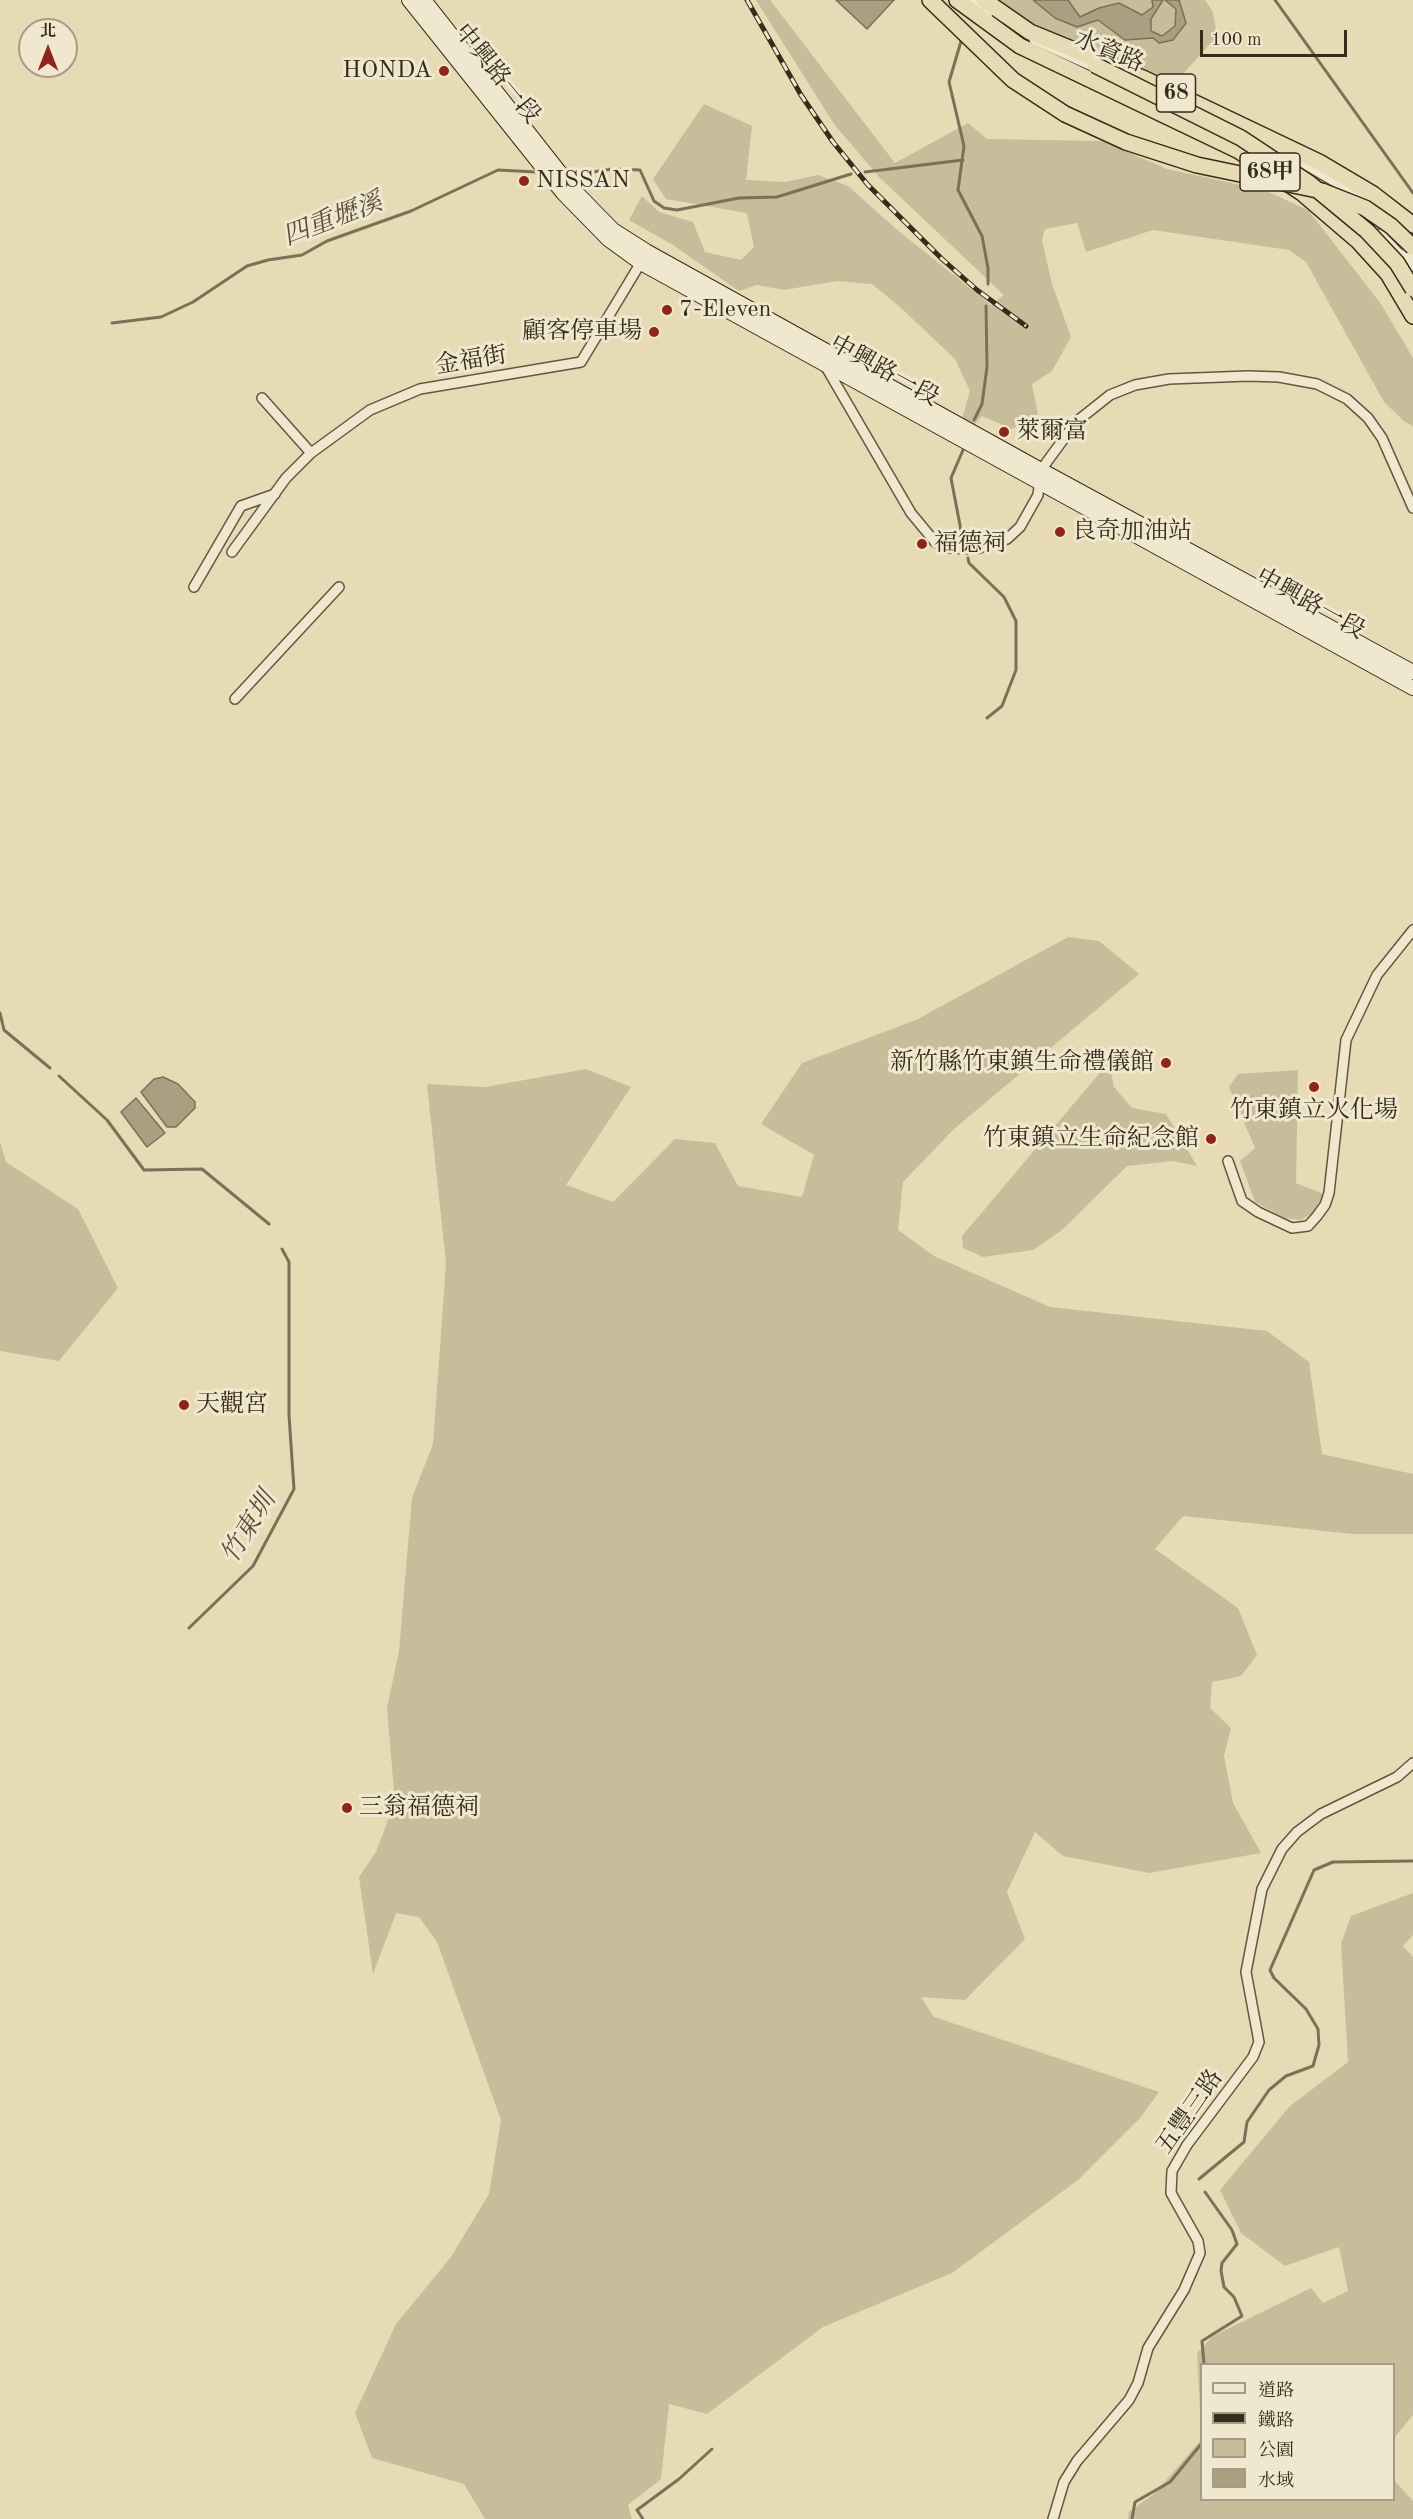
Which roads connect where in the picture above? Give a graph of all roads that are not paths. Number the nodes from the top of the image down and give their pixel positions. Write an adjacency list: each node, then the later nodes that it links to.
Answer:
1 (409, 0): 11 (main road, 中興路一段)
2 (424, 0): 11 (main road, 中興路一段)
3 (930, 0): 10 (highway, bridge)
4 (957, 0): 14 (highway, 68甲, bridge)
5 (971, 0): 8 (street, 水資路)
6 (984, 0): 7 (highway, 68)
7 (1030, 33): 9 (highway, 68); 13 (highway, 68甲, bridge)
8 (1301, 165): 12 (street, 水資路); 12 (street, 水資路)
9 (1413, 225)
10 (1413, 247)
11 (644, 257): 15 (main road, 中興路一段); 16 (main road, 中興路一段); 18 (street, 金福街)
12 (1413, 265)
13 (1413, 289)
14 (1413, 316)
15 (819, 347): 16 (street); 19 (main road, 中興路一段)
16 (825, 364): 19 (main road, 中興路一段); 19 (street)
17 (262, 398): 18 (street)
18 (311, 453): 20 (street, 金福街)
19 (1039, 477): 21 (street); 25 (main road, 中興路一段); 26 (main road, 中興路一段)
20 (275, 494): 22 (street, 金福街); 23 (street)
21 (1413, 508)
22 (232, 552)
23 (194, 587)
24 (339, 587): 27 (street)
25 (1413, 672)
26 (1413, 688)
27 (235, 699)
28 (1413, 930): 29 (street)
29 (1228, 1161)
30 (1413, 1763): 31 (street, 五豐三路)
31 (1053, 2519)

